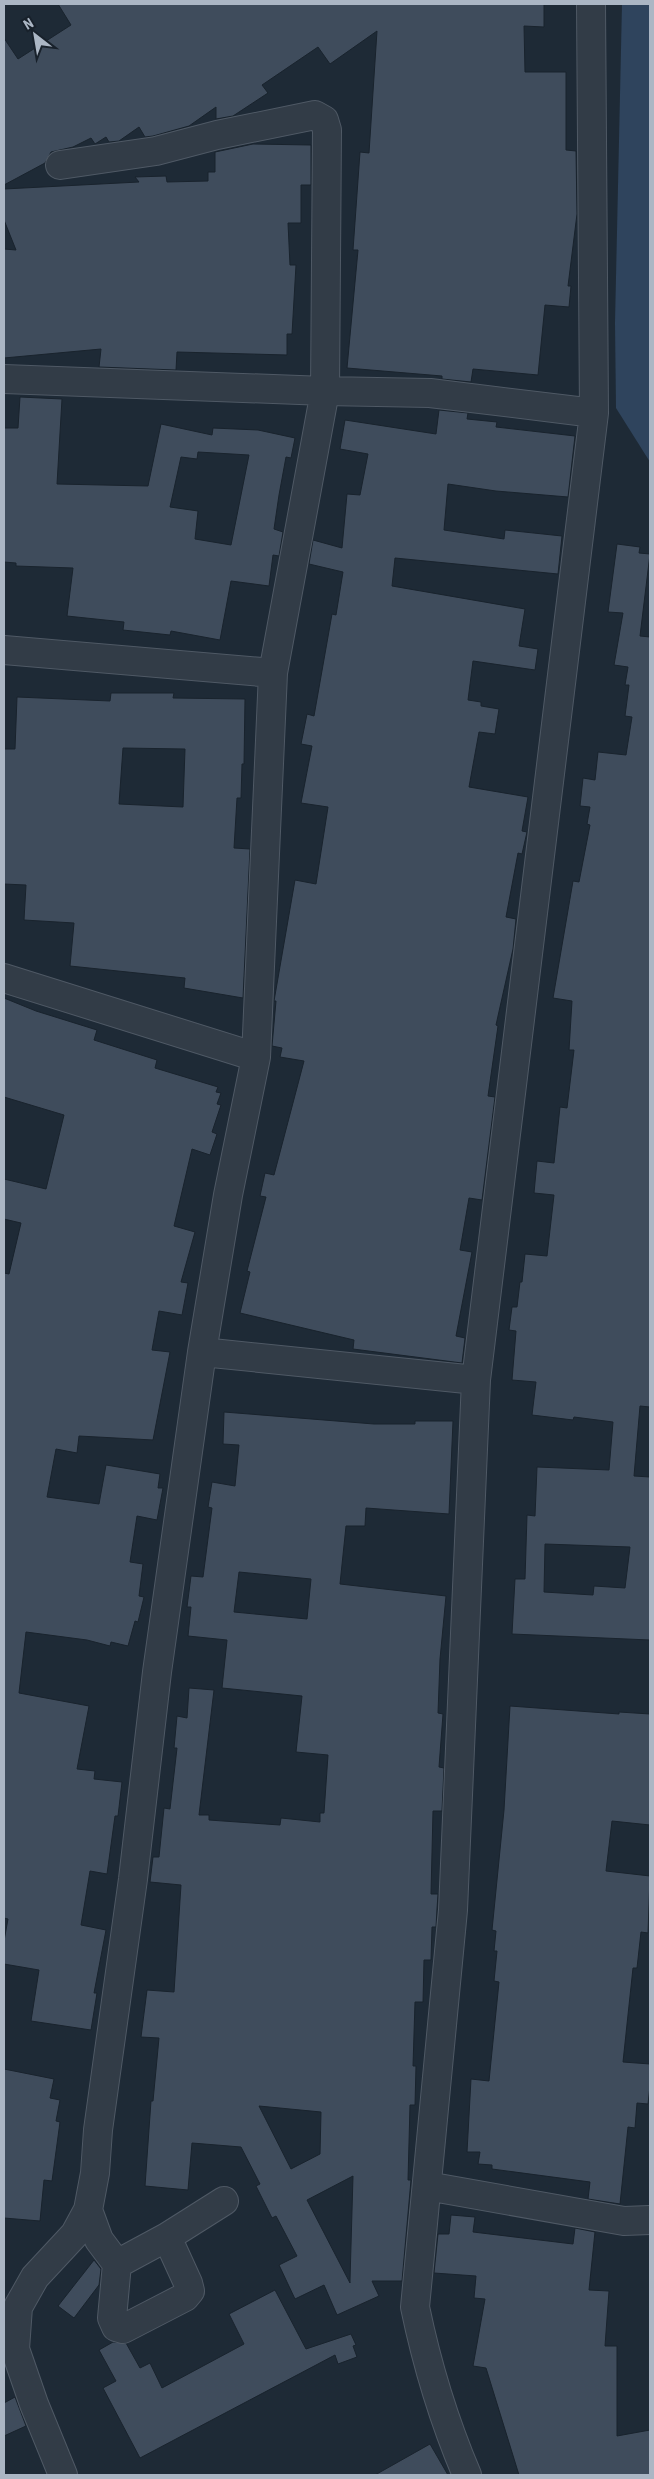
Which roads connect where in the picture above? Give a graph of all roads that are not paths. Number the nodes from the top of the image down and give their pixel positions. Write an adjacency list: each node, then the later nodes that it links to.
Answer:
1 (591, 4): 5 (street)
2 (60, 165): 4 (street)
3 (4, 379): 4 (street)
4 (325, 391): 5 (street); 7 (street)
5 (594, 413): 11 (street)
6 (4, 650): 7 (street)
7 (273, 673): 9 (street)
8 (4, 978): 9 (street)
9 (256, 1057): 10 (street)
10 (202, 1352): 11 (street); 14 (street)
11 (476, 1380): 12 (street)
12 (428, 2186): 15 (street); 19 (street)
13 (224, 2201): 16 (street)
14 (88, 2210): 17 (street); 18 (street)
15 (650, 2220)
16 (167, 2237): 17 (street); 17 (street)
17 (117, 2264)
18 (63, 2475)
19 (467, 2475)

